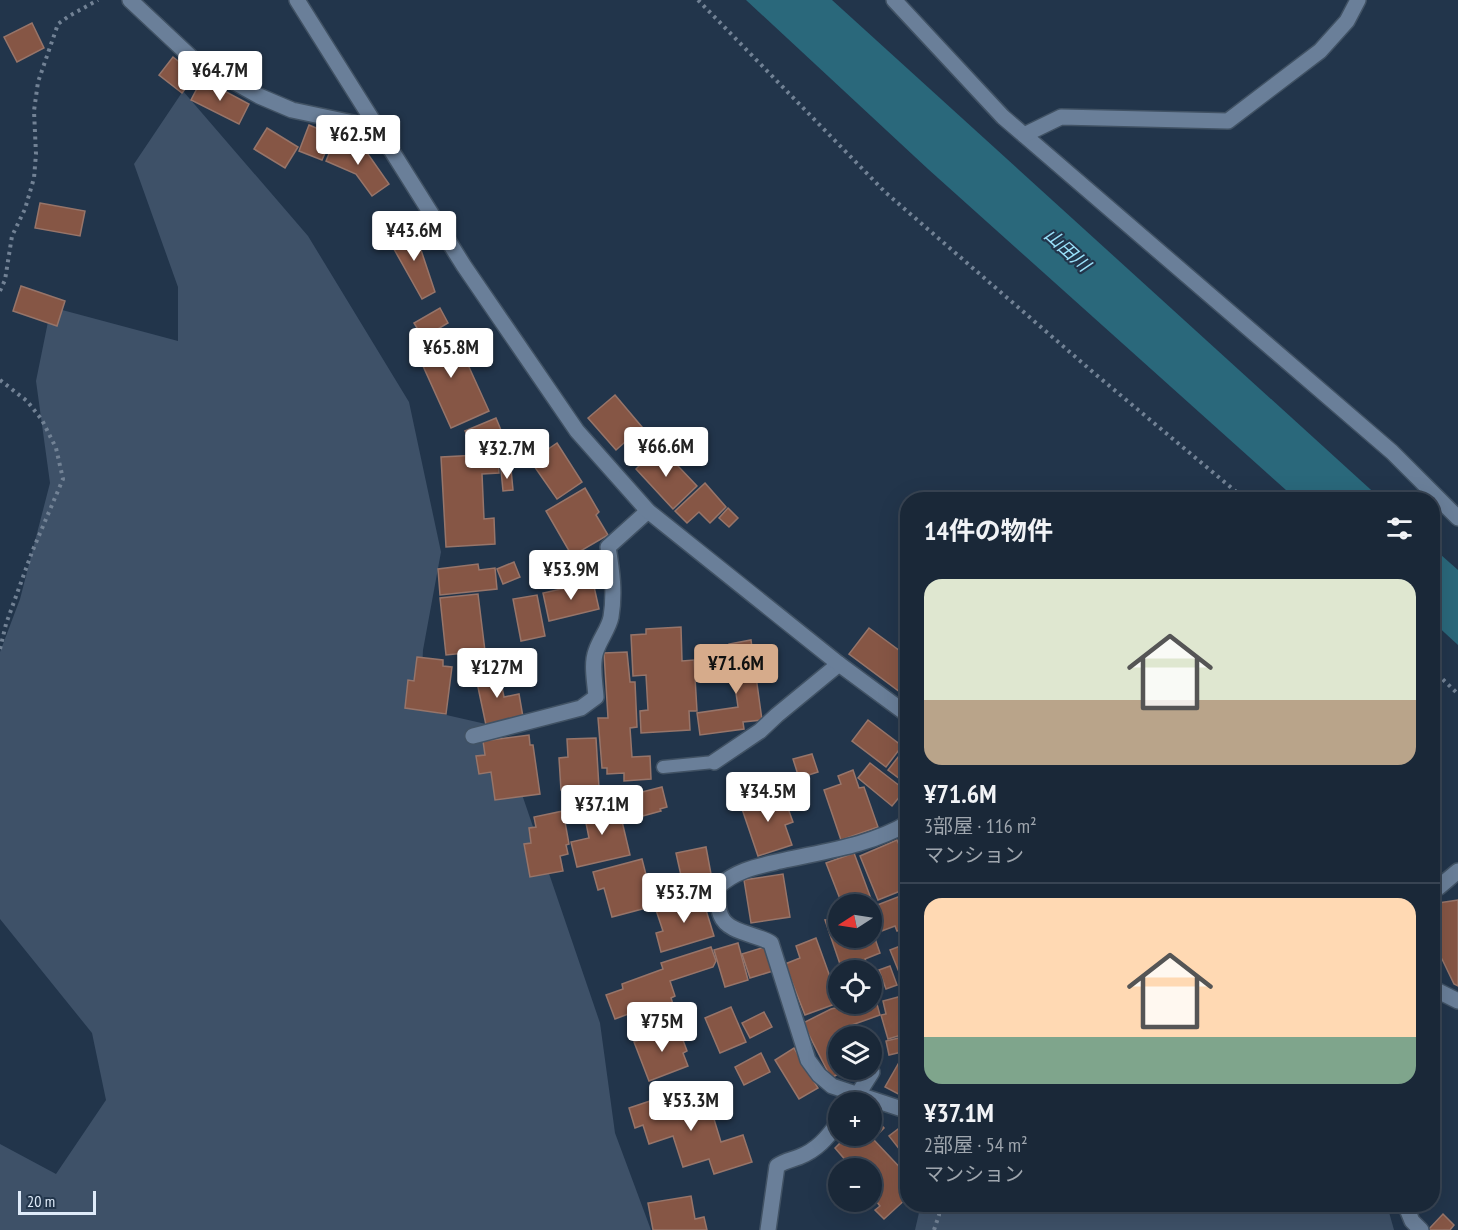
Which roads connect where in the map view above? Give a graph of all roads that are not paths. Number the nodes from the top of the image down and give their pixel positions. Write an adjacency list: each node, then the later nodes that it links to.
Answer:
1 (130, 0): 5 (street)
2 (297, 0): 5 (street)
3 (894, 0): 6 (street)
4 (1358, 0): 6 (street)
5 (377, 128): 9 (street)
6 (1024, 135): 7 (street)
7 (1432, 492)
8 (1440, 500): 10 (street)
9 (648, 512): 11 (street); 13 (street)
10 (1458, 518)
11 (839, 664): 12 (street); 14 (street)
12 (900, 709)
13 (473, 736)
14 (714, 762): 15 (lane)
15 (663, 768)
16 (900, 828): 21 (street)
17 (1458, 871): 18 (street)
18 (1440, 886)
19 (1440, 992): 20 (street)
20 (1458, 1001)
21 (844, 1092)
22 (882, 1105): 23 (street)
23 (900, 1109)
24 (828, 1136): 26 (street)
25 (1408, 1212): 27 (street)
26 (768, 1230)
27 (1420, 1230)

